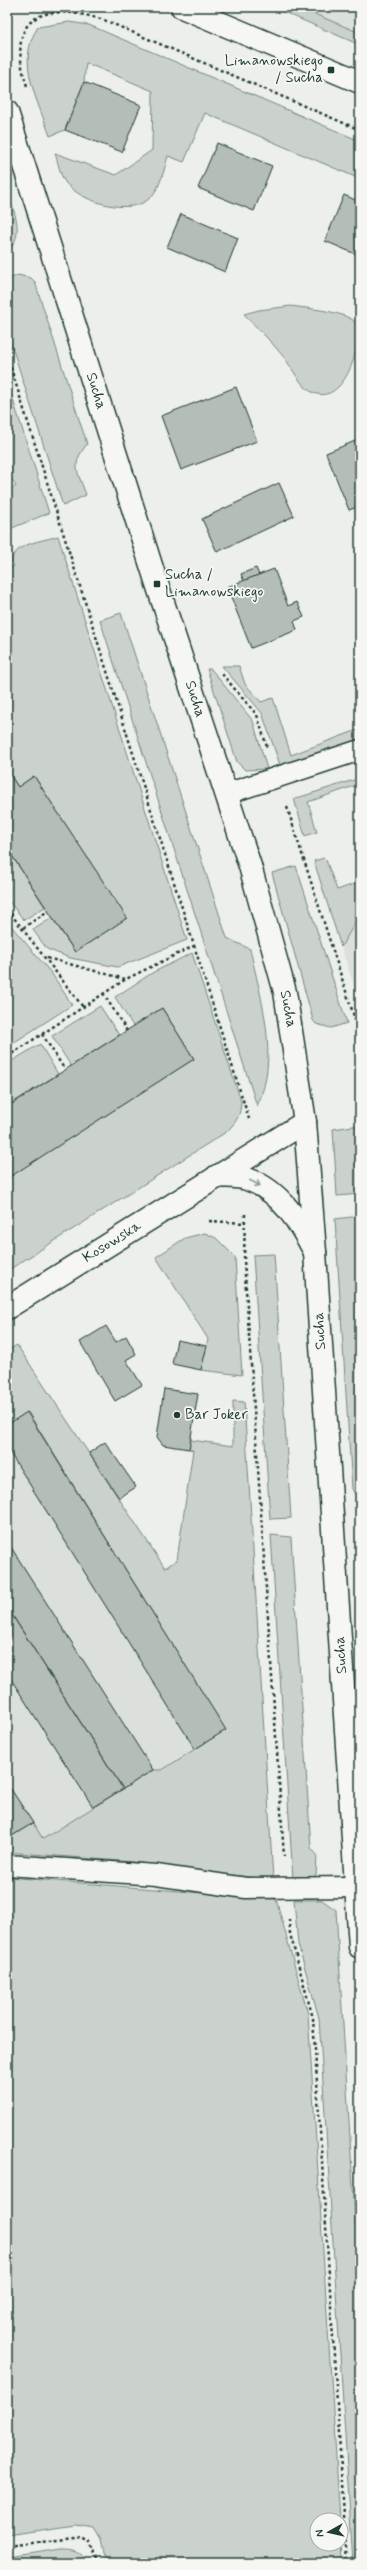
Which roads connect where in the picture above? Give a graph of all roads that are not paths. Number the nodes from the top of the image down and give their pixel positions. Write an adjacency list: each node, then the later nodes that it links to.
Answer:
1 (182, 7): 2 (street)
2 (360, 82)
3 (7, 112): 5 (street, Sucha)
4 (360, 750): 5 (lane)
5 (226, 794): 6 (street, Sucha)
6 (305, 1122): 7 (street, Kosowska); 8 (street, Sucha)
7 (217, 1176): 8 (street, one-way to 8); 9 (street, Kosowska)
8 (315, 1252): 11 (street, Sucha)
9 (7, 1308)
10 (7, 1865): 11 (lane)
11 (356, 1887): 12 (street, Sucha)
12 (360, 1947)

